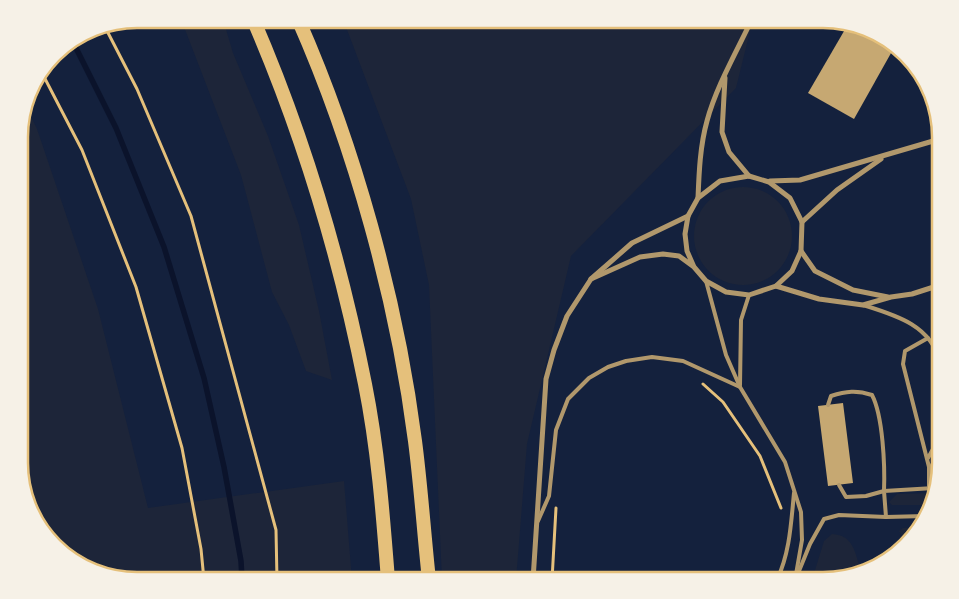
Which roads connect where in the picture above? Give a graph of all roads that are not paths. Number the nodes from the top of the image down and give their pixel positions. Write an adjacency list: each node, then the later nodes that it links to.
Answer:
1 (257, 28): 39 (highway)
2 (302, 28): 40 (highway)
3 (748, 28): 4 (street)
4 (726, 73): 7 (street); 9 (street)
5 (931, 142): 6 (street)
6 (886, 156): 8 (street); 11 (street)
7 (748, 176): 8 (street); 9 (street)
8 (770, 182): 11 (street)
9 (698, 198): 10 (street)
10 (688, 216): 13 (street); 14 (street)
11 (802, 222): 12 (street)
12 (802, 251): 16 (street); 19 (street)
13 (694, 267): 14 (street); 15 (street)
14 (591, 279): 34 (street)
15 (706, 281): 18 (street); 23 (lane)
16 (776, 286): 18 (street); 20 (street)
17 (931, 288): 19 (street)
18 (749, 295): 23 (lane)
19 (891, 297): 20 (street)
20 (863, 305): 21 (lane)
21 (928, 338): 22 (lane); 26 (lane)
22 (931, 341)
23 (740, 387): 30 (lane); 34 (lane)
24 (828, 405): 31 (lane)
25 (931, 452): 26 (lane)
26 (929, 467): 27 (lane)
27 (929, 484)
28 (839, 485): 31 (lane)
29 (929, 488): 31 (lane)
30 (794, 490): 36 (lane); 37 (lane)
31 (884, 490): 33 (lane)
32 (917, 516): 33 (lane)
33 (886, 517): 38 (lane)
34 (537, 523): 35 (street)
35 (534, 571)
36 (781, 571)
37 (798, 571)
38 (799, 571)
39 (387, 572)
40 (428, 572)

